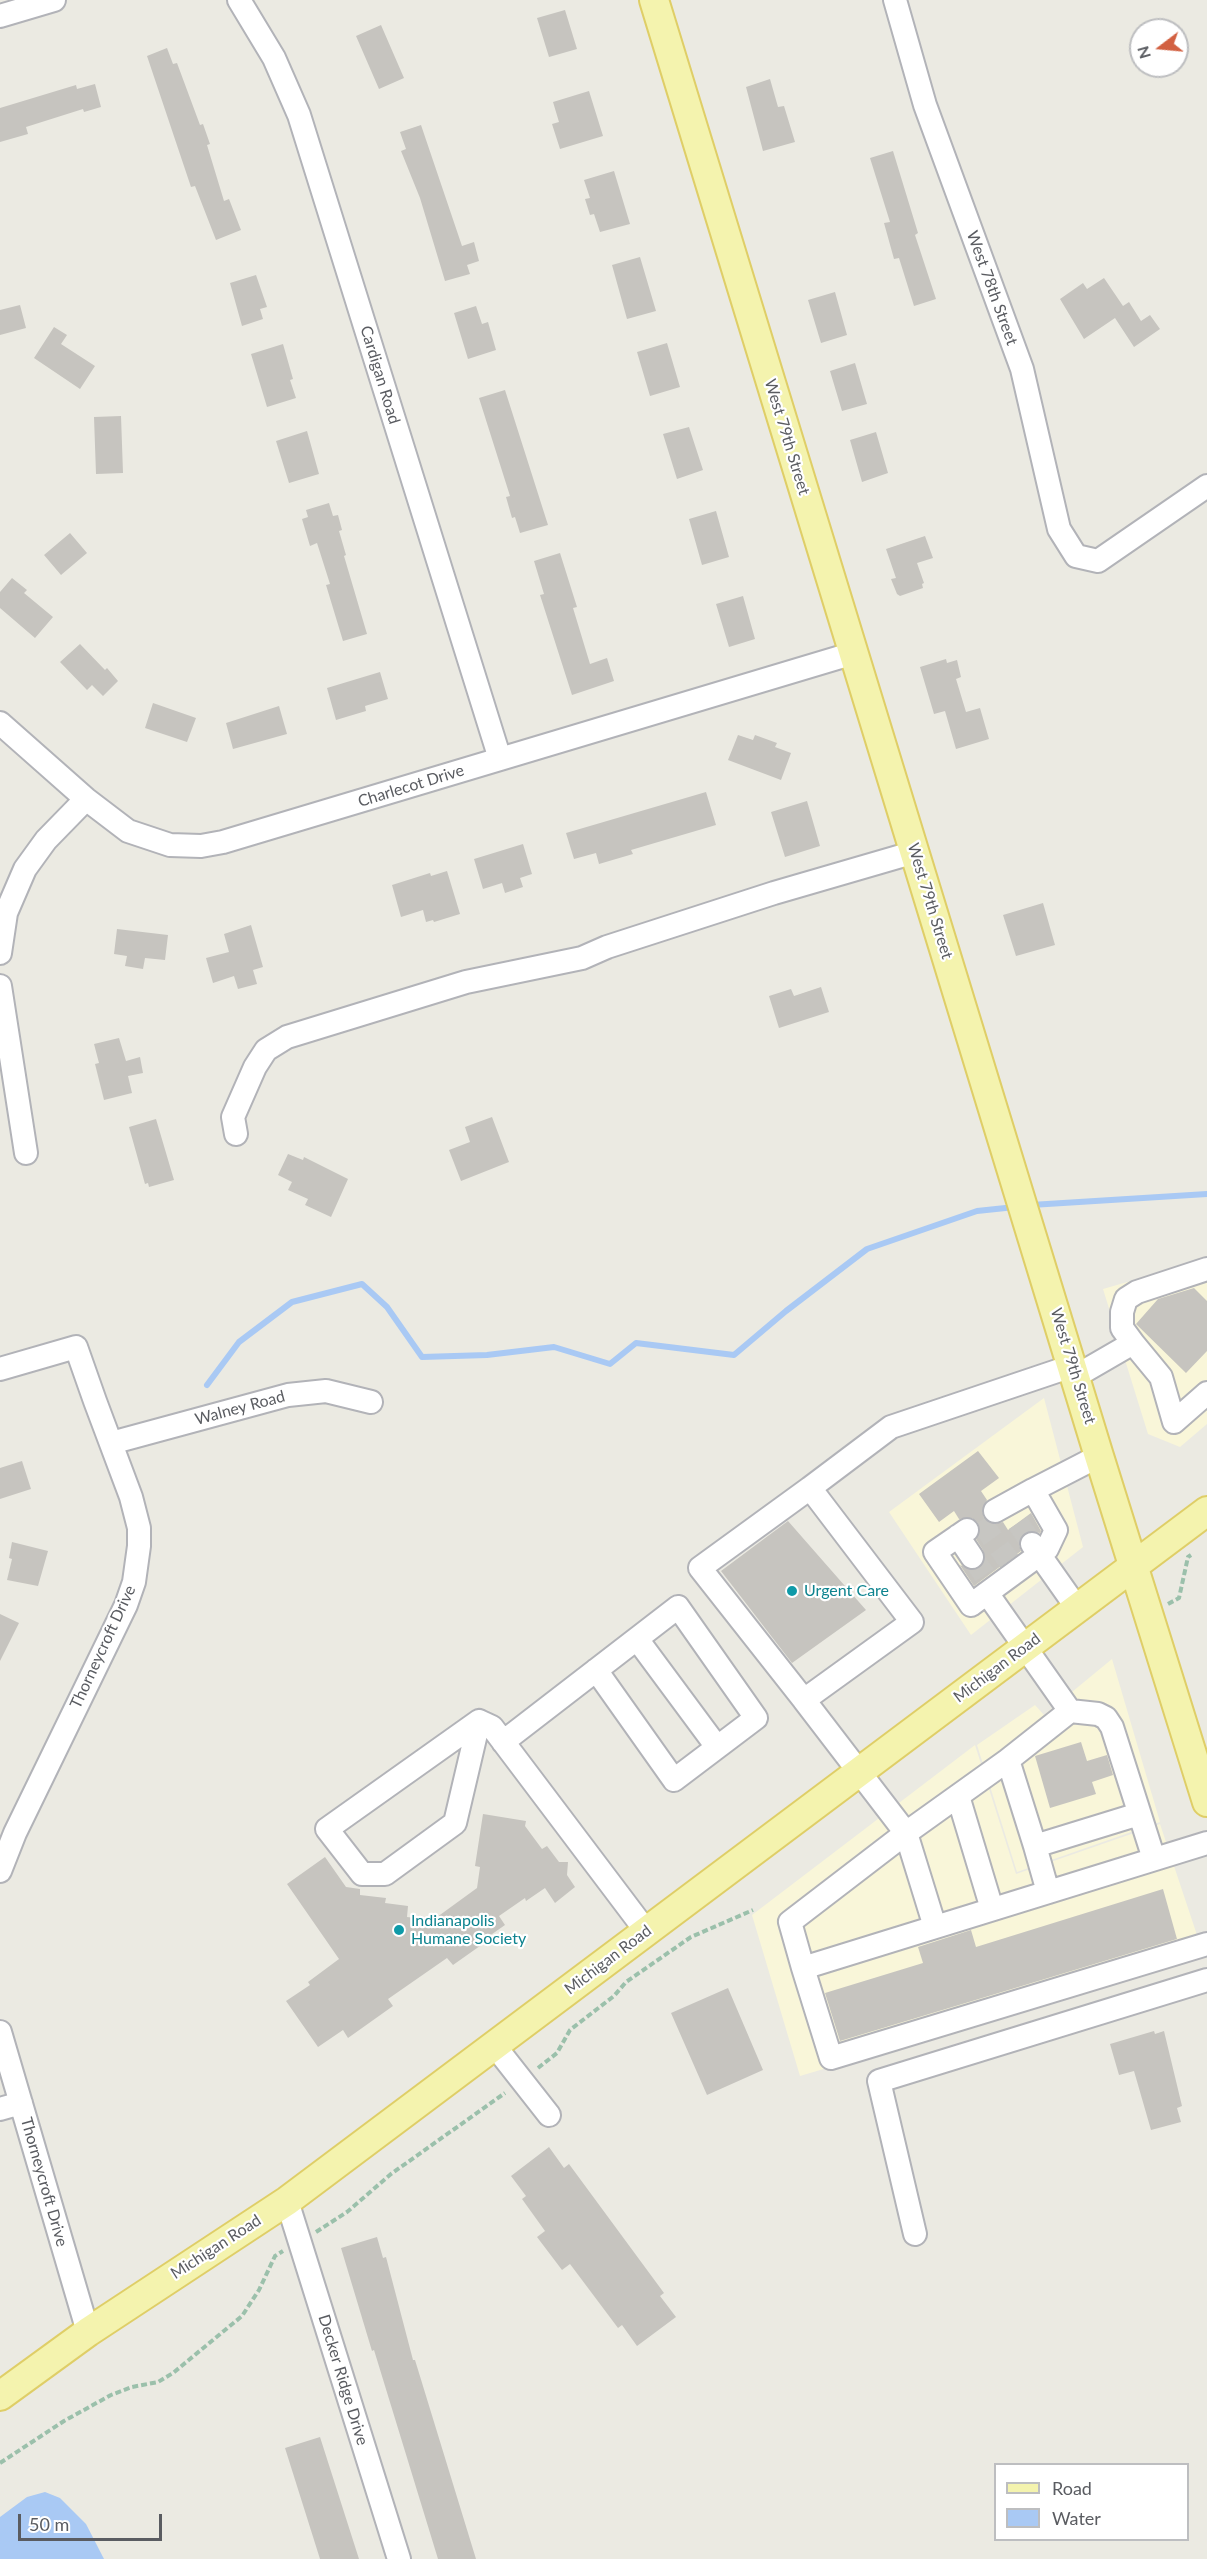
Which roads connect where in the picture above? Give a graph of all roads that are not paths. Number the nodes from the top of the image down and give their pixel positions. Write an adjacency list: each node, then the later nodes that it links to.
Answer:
1 (54, 0): 5 (street)
2 (239, 0): 9 (street, Cardigan Road)
3 (654, 0): 7 (main road, West 79th Street)
4 (895, 0): 6 (street, West 78th Street)
5 (0, 16)
6 (1207, 486)
7 (854, 653): 9 (street, Charlecot Drive); 11 (main road, West 79th Street)
8 (0, 723): 10 (street, Charlecot Drive)
9 (500, 759): 10 (street, Charlecot Drive)
10 (86, 799): 12 (street)
11 (915, 852): 14 (street); 19 (main road, West 79th Street)
12 (0, 953)
13 (0, 986): 15 (street)
14 (236, 1134)
15 (26, 1153)
16 (1207, 1269): 17 (street)
17 (1133, 1343): 19 (street); 20 (street)
18 (0, 1369): 22 (street, Thorneycroft Drive)
19 (1074, 1371): 23 (main road, West 79th Street); 24 (street)
20 (1207, 1393)
21 (370, 1402): 22 (street, Walney Road)
22 (111, 1443): 50 (street, Thorneycroft Drive)
23 (1099, 1456): 25 (street); 30 (main road, West 79th Street)
24 (810, 1488): 36 (street); 36 (street)
25 (1034, 1490): 27 (street); 28 (street)
26 (1207, 1511): 30 (main road, Michigan Road)
27 (1006, 1513)
28 (1035, 1550): 31 (street); 32 (street)
29 (972, 1557): 31 (street)
30 (1133, 1565): 32 (main road, Michigan Road); 44 (main road, West 79th Street)
31 (989, 1586): 34 (street)
32 (1077, 1608): 34 (main road, Michigan Road)
33 (637, 1639): 35 (street); 40 (street); 40 (street)
34 (1026, 1646): 37 (street); 42 (main road, Michigan Road)
35 (596, 1670): 39 (street); 40 (street)
36 (804, 1700): 42 (street)
37 (1070, 1711): 41 (street); 45 (street)
38 (479, 1721): 38 (street); 39 (street)
39 (503, 1742): 54 (street)
40 (717, 1748)
41 (1008, 1760): 43 (street); 48 (street)
42 (860, 1771): 46 (street); 54 (main road, Michigan Road)
43 (958, 1796): 46 (street); 52 (street)
44 (1207, 1802)
45 (1139, 1814): 48 (street); 49 (street)
46 (906, 1833): 53 (street); 56 (street)
47 (1207, 1843): 49 (street)
48 (1035, 1846): 51 (street)
49 (1154, 1859): 51 (street)
50 (0, 1871)
51 (1048, 1892): 52 (street)
52 (992, 1909): 53 (street)
53 (935, 1927): 56 (street)
54 (646, 1931): 59 (main road, Michigan Road)
55 (1207, 1944): 56 (street)
56 (803, 1968)
57 (1207, 1980): 63 (street)
58 (0, 2032): 60 (street, Thorneycroft Drive)
59 (494, 2045): 61 (street); 62 (main road, Michigan Road)
60 (10, 2106): 64 (street, Thorneycroft Drive)
61 (549, 2115)
62 (287, 2201): 64 (main road, Michigan Road); 66 (street, Decker Ridge Drive)
63 (915, 2234)
64 (88, 2332): 65 (main road, Michigan Road)
65 (0, 2396)
66 (399, 2559)

